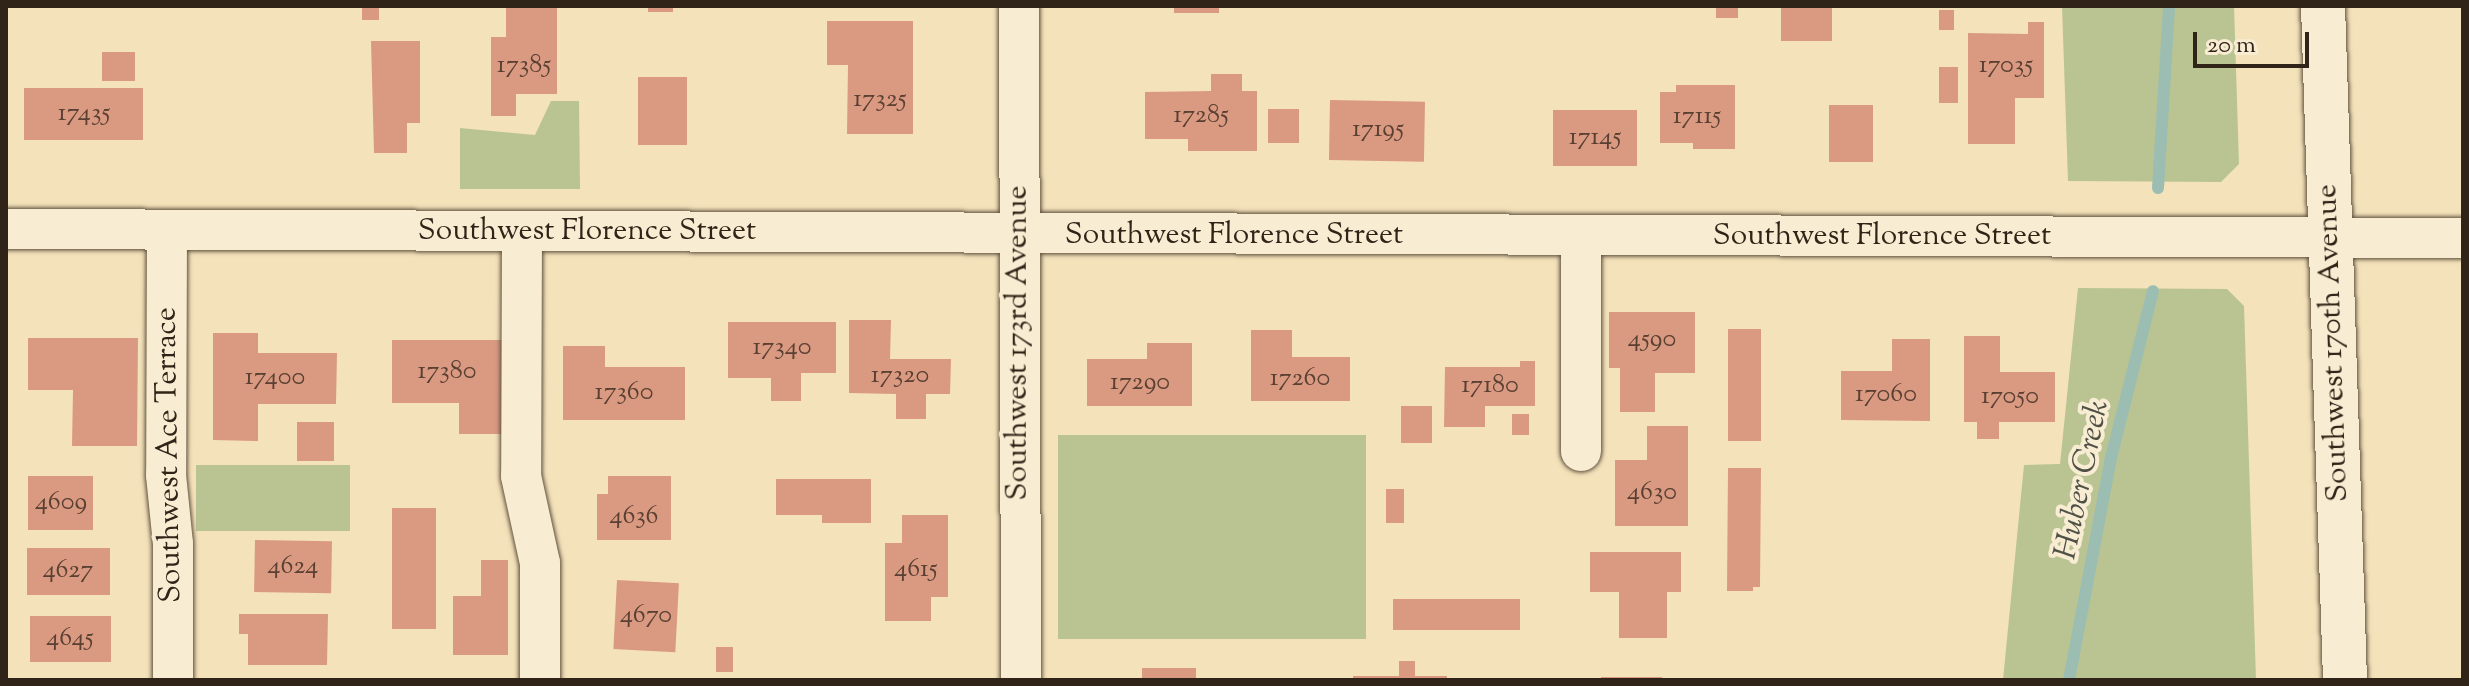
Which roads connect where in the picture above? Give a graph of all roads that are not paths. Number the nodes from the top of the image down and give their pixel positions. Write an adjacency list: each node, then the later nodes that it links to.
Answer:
1 (1019, 6): 6 (street, Southwest 173rd Avenue)
2 (2323, 6): 8 (main road, Southwest 170th Avenue)
3 (6, 229): 4 (street, Southwest Florence Street)
4 (167, 230): 5 (street, Southwest Florence Street); 11 (street, Southwest Ace Terrace)
5 (522, 231): 6 (street, Southwest Florence Street); 12 (street)
6 (1018, 235): 7 (street, Southwest Florence Street); 13 (street, Southwest 173rd Avenue)
7 (1581, 237): 8 (street, Southwest Florence Street); 10 (street)
8 (2331, 238): 9 (street, Southwest Florence Street); 14 (main road, Southwest 170th Avenue)
9 (2463, 238)
10 (1581, 451)
11 (173, 680)
12 (540, 680)
13 (1021, 680)
14 (2345, 680)

